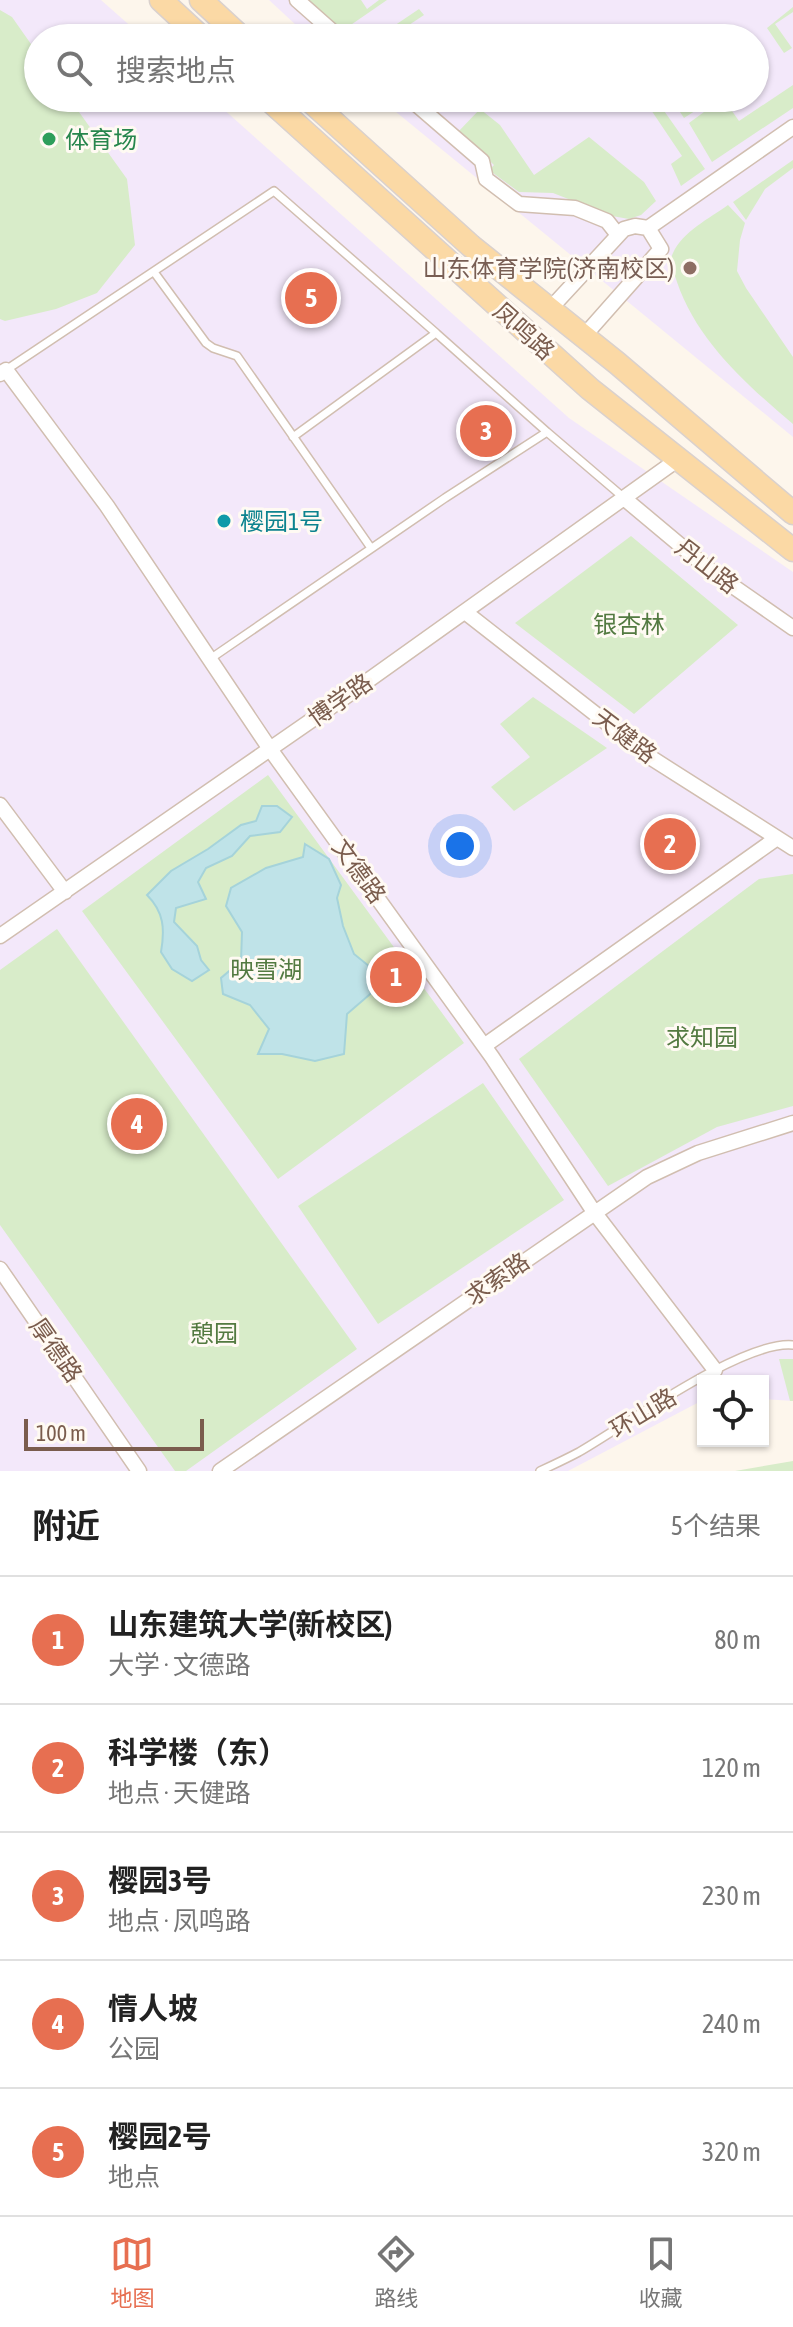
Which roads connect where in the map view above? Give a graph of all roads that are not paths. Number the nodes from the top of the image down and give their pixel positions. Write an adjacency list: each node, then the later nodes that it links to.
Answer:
1 (161, 0): 4 (main road)
2 (201, 0): 5 (main road)
3 (297, 0): 6 (street)
4 (187, 24)
5 (227, 24)
6 (324, 24)
7 (283, 112): 20 (main road, 凤鸣路)
8 (323, 112): 14 (main road, 凤鸣路)
9 (425, 112): 12 (street)
10 (793, 127): 11 (street)
11 (648, 228): 12 (street); 16 (street)
12 (618, 235): 14 (street)
13 (154, 272): 15 (lane); 17 (lane); 19 (lane)
14 (550, 309): 16 (main road, 凤鸣路)
15 (436, 333): 18 (lane); 19 (lane)
16 (584, 336): 22 (main road, 凤鸣路)
17 (3, 372): 27 (street, 文德路)
18 (547, 432): 21 (lane); 23 (lane)
19 (293, 437): 23 (lane)
20 (677, 460): 21 (street, 博学路); 24 (main road, 凤鸣路)
21 (625, 499): 25 (street, 博学路); 26 (street, 丹山路)
22 (793, 513)
23 (371, 548): 27 (lane)
24 (793, 550)
25 (465, 612): 28 (street, 博学路); 30 (street, 天健路)
26 (793, 628)
27 (210, 659): 28 (street, 文德路)
28 (270, 749): 32 (street, 博学路); 34 (street, 文德路)
29 (0, 805): 32 (street)
30 (777, 838): 31 (street, 天健路); 34 (street)
31 (793, 848)
32 (65, 892): 33 (street, 博学路)
33 (0, 936)
34 (484, 1046): 36 (street, 文德路)
35 (793, 1123): 36 (street, 求索路)
36 (594, 1212): 39 (street, 文德路); 41 (street, 求索路)
37 (0, 1269): 40 (street, 厚德路)
38 (793, 1345): 39 (lane, 环山路)
39 (715, 1370): 42 (lane, 环山路)
40 (139, 1471)
41 (220, 1471)
42 (540, 1471)

